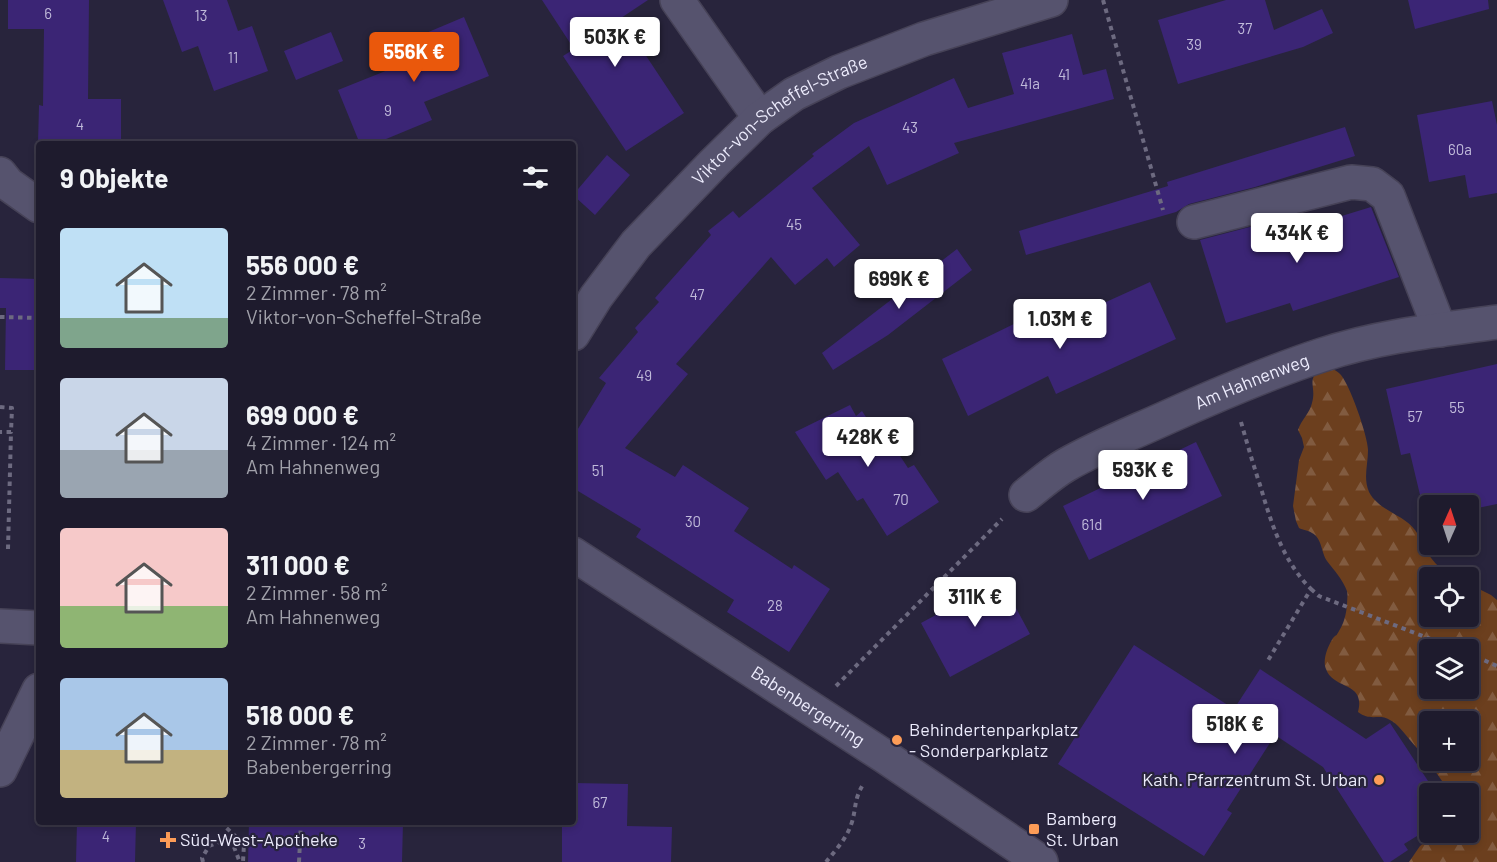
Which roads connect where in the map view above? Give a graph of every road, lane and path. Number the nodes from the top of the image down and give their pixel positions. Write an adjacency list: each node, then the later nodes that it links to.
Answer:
1 (677, 0): 4 (street)
2 (1051, 0): 4 (street, Viktor-von-Scheffel-Straße)
3 (1103, 0): 7 (path)
4 (760, 118): 11 (street, Viktor-von-Scheffel-Straße)
5 (0, 174): 6 (street)
6 (36, 204)
7 (1179, 219): 12 (street)
8 (0, 317): 9 (path)
9 (36, 318)
10 (1497, 322): 12 (street, Am Hahnenweg)
11 (576, 329)
12 (1440, 330): 13 (street, Am Hahnenweg)
13 (1232, 389): 17 (street, Am Hahnenweg); 21 (path)
14 (0, 407): 16 (path)
15 (0, 432): 16 (path)
16 (11, 432): 19 (path)
17 (1026, 495)
18 (997, 524): 28 (path)
19 (8, 549)
20 (576, 556): 38 (street, Babenbergerring)
21 (1311, 589): 24 (path); 26 (path)
22 (0, 626): 23 (street)
23 (36, 628)
24 (1430, 639)
25 (1479, 658): 27 (path)
26 (1267, 662)
27 (1497, 666)
28 (852, 670)
29 (36, 696): 30 (street)
30 (0, 770)
31 (857, 794): 37 (path)
32 (223, 825): 35 (path)
33 (301, 825): 36 (path)
34 (203, 862): 35 (path)
35 (241, 862)
36 (299, 862)
37 (826, 862)
38 (1041, 862)

